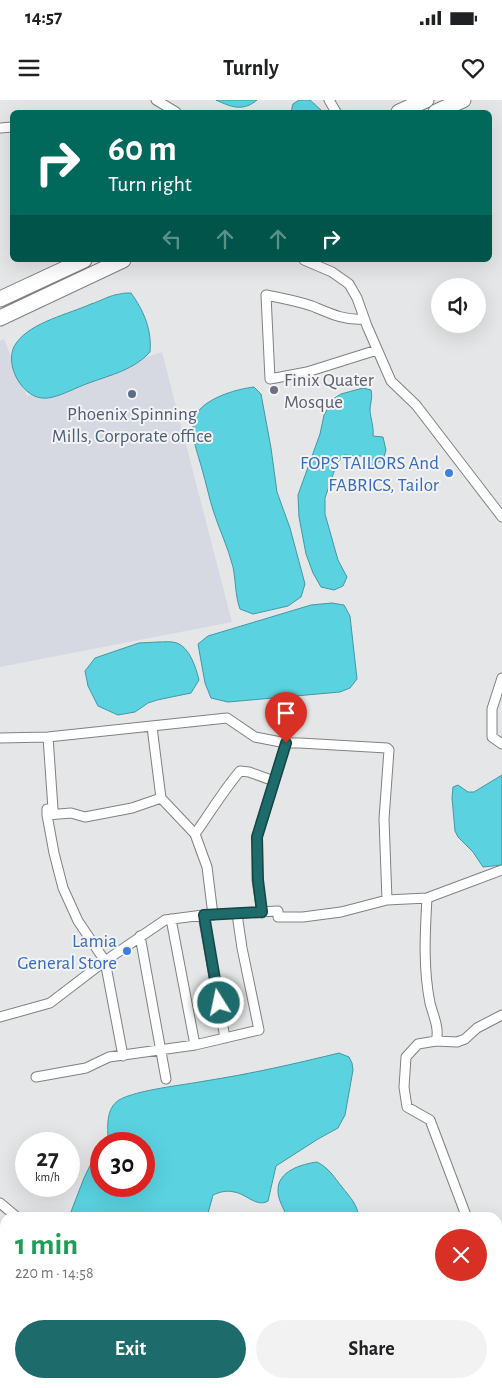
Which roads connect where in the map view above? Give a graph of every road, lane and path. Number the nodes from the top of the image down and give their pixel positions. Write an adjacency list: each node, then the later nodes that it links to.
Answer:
1 (156, 100): 4 (street)
2 (426, 100): 5 (highway)
3 (463, 100): 6 (highway)
4 (173, 110)
5 (404, 110)
6 (440, 110)
7 (80, 262): 10 (highway)
8 (119, 262): 11 (highway)
9 (309, 262): 12 (street)
10 (0, 299)
11 (0, 318)
12 (364, 319): 13 (street); 13 (street)
13 (377, 350): 14 (street)
14 (502, 517)
15 (502, 678): 20 (street)
16 (152, 727): 18 (street); 19 (street); 22 (street)
17 (0, 738): 18 (street)
18 (48, 738): 23 (street)
19 (286, 743): 21 (street); 27 (street)
20 (502, 744)
21 (274, 782): 24 (street); 28 (street)
22 (161, 798): 23 (street); 24 (street)
23 (47, 815): 33 (street)
24 (195, 834): 30 (street)
25 (502, 870): 26 (street)
26 (427, 898): 27 (street); 37 (street)
27 (387, 900): 28 (street)
28 (262, 912): 29 (street)
29 (237, 914): 30 (street); 36 (street)
30 (208, 915): 31 (street); 36 (street)
31 (171, 919): 32 (street); 38 (street)
32 (140, 936): 33 (street); 39 (street)
33 (105, 961): 35 (street); 40 (street)
34 (502, 1015): 37 (street)
35 (0, 1017)
36 (225, 1038): 38 (street)
37 (436, 1041): 45 (street)
38 (195, 1045): 39 (street)
39 (161, 1051): 40 (street); 42 (street)
40 (123, 1056): 41 (street)
41 (36, 1077)
42 (166, 1079)
43 (0, 1203): 44 (street)
44 (11, 1212)
45 (465, 1212)

